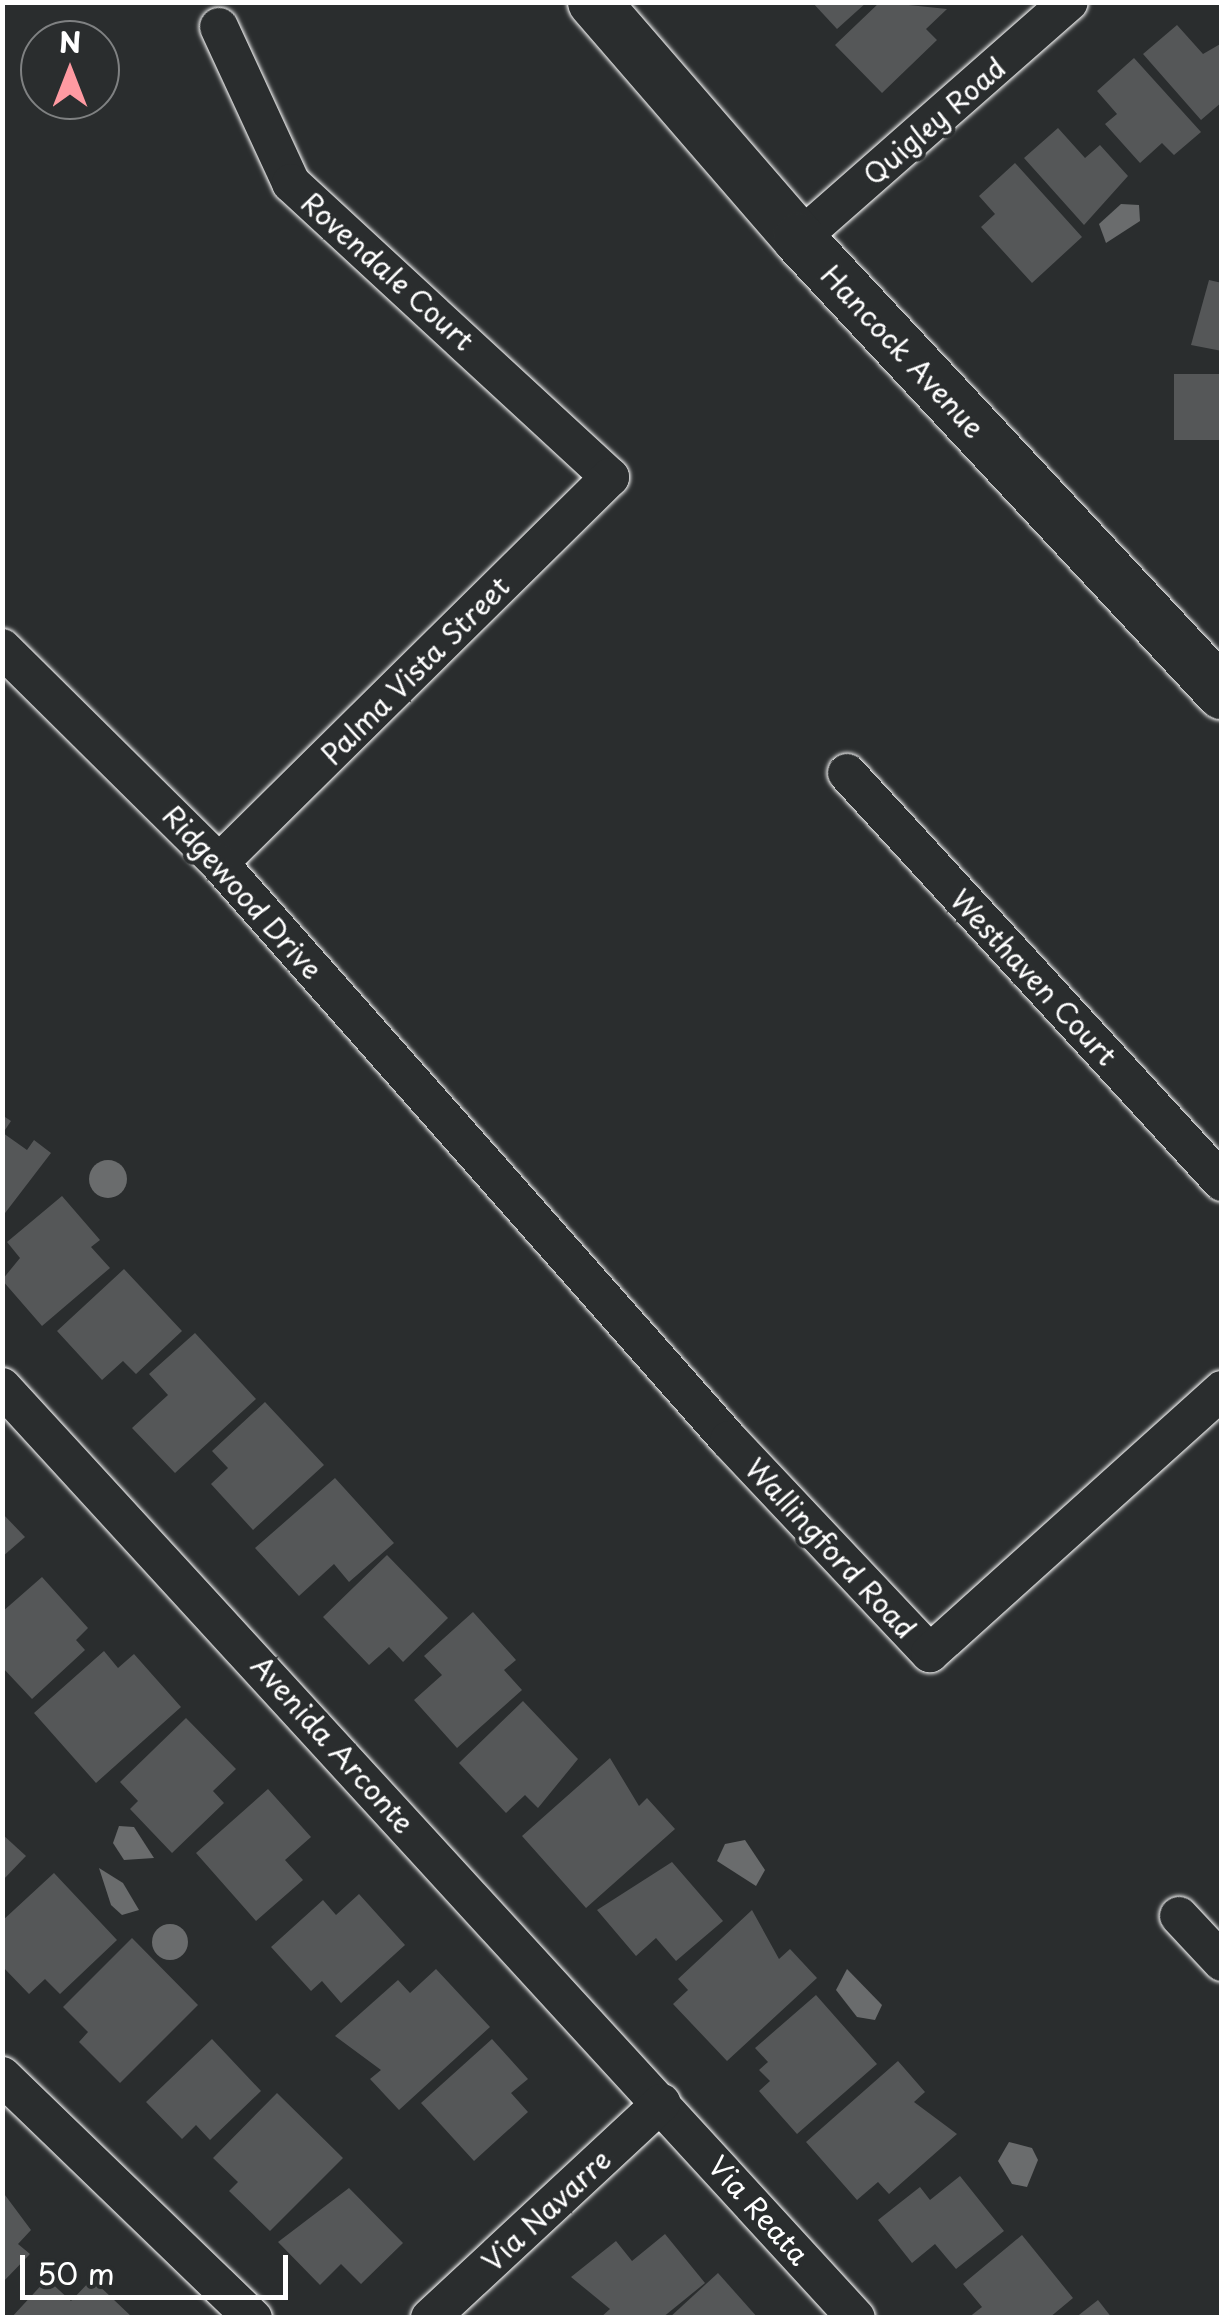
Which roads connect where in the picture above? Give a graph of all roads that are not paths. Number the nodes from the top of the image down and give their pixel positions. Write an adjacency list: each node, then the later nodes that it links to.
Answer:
1 (594, 2): 4 (main road, Hancock Avenue)
2 (1058, 6): 4 (street, Quigley Road)
3 (219, 27): 5 (street, Rovendale Court)
4 (799, 239): 7 (main road, Hancock Avenue)
5 (610, 476): 9 (street, Palma Vista Street)
6 (2, 648): 9 (street, Ridgewood Drive)
7 (1222, 692)
8 (847, 774): 11 (street, Westhaven Court)
9 (219, 863): 10 (street, Ridgewood Drive)
10 (471, 1148): 13 (street, Wallingford Road)
11 (1222, 1182)
12 (2, 1387): 17 (street, Avenida Arconte)
13 (1222, 1390)
14 (1179, 1916): 15 (street)
15 (1222, 1962)
16 (2, 2076): 18 (street)
17 (662, 2104): 19 (street, Via Navarre); 20 (street, Via Reata)
18 (253, 2318)
19 (430, 2318)
20 (856, 2318)

